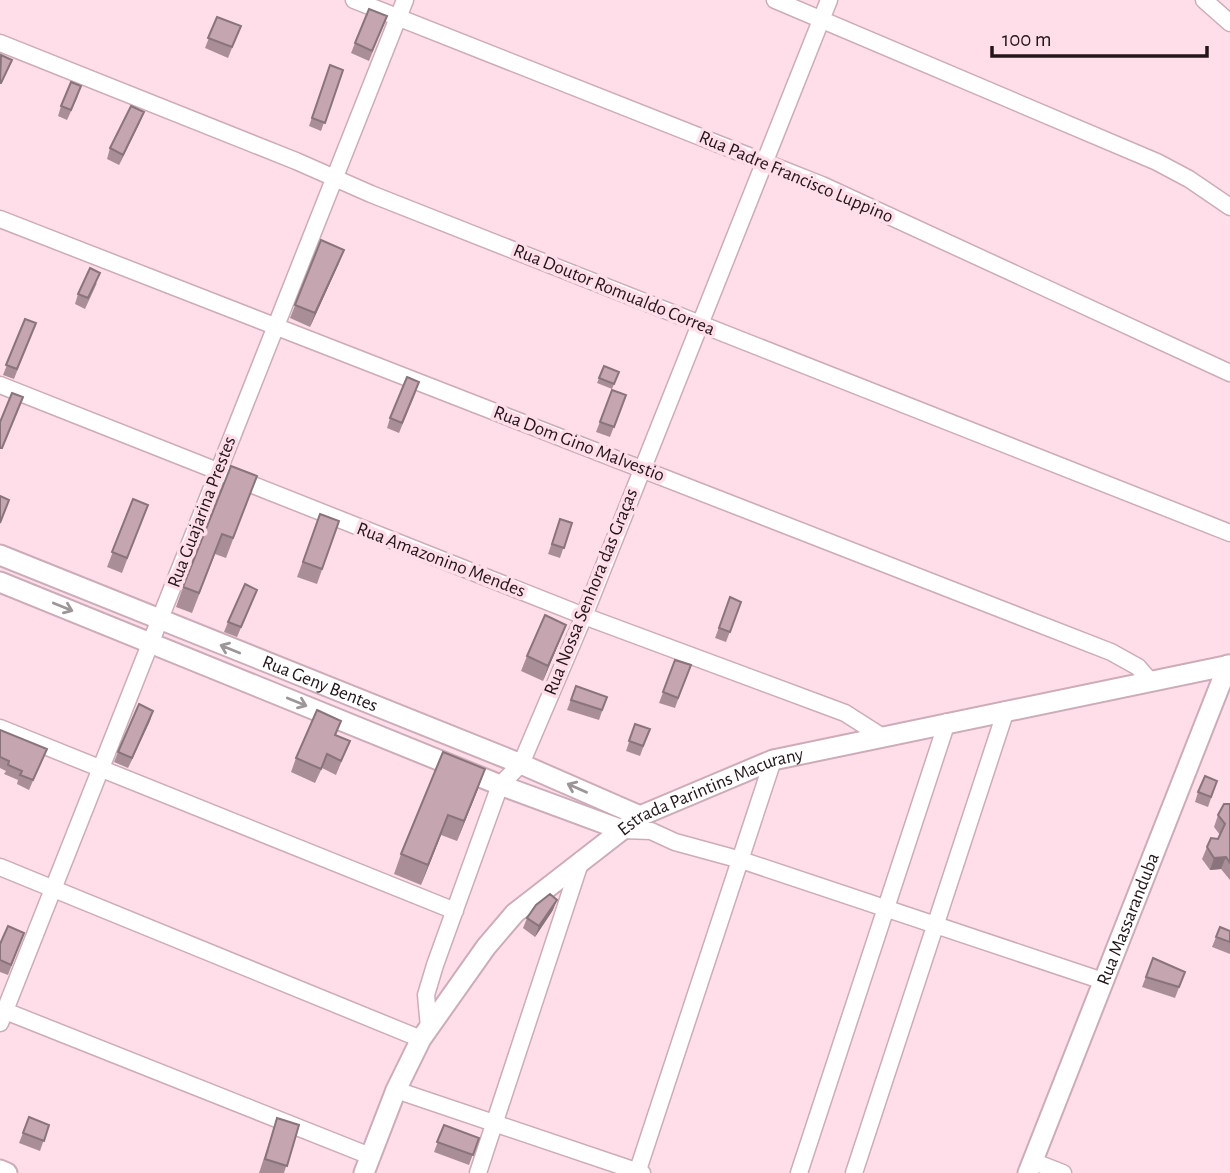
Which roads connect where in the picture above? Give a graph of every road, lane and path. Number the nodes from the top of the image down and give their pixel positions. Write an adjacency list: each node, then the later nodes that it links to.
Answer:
1 (354, 0): 6 (street, Rua Padre Francisco Luppino)
2 (405, 0): 6 (street, Rua Guajarina Prestes)
3 (775, 0): 7 (street)
4 (829, 0): 7 (street, Rua Nossa Senhora das Graças)
5 (1204, 0): 8 (street)
6 (398, 17): 10 (street, Rua Padre Francisco Luppino); 11 (street, Rua Guajarina Prestes)
7 (822, 18): 10 (street, Rua Nossa Senhora das Graças); 12 (street)
8 (1230, 23)
9 (0, 43): 11 (street, Rua Doutor Romualdo Correa)
10 (766, 162): 14 (street, Rua Nossa Senhora das Graças); 16 (street, Rua Padre Francisco Luppino)
11 (335, 177): 14 (street, Rua Doutor Romualdo Correa); 15 (street, Rua Guajarina Prestes)
12 (1230, 207)
13 (0, 219): 15 (street, Rua Dom Gino Malvestio)
14 (699, 324): 18 (street, Rua Nossa Senhora das Graças); 20 (street, Rua Doutor Romualdo Correa)
15 (275, 326): 18 (street, Rua Dom Gino Malvestio); 19 (street, Rua Guajarina Prestes)
16 (1230, 373)
17 (0, 385): 19 (street, Rua Amazonino Mendes)
18 (641, 468): 23 (street, Rua Nossa Senhora das Graças); 27 (street, Rua Dom Gino Malvestio)
19 (217, 472): 23 (street, Rua Amazonino Mendes); 24 (street, Rua Guajarina Prestes)
20 (1230, 533)
21 (0, 555): 24 (street, Rua Geny Bentes)
22 (0, 582): 25 (street, Rua Geny Bentes, one-way to 25)
23 (584, 616): 31 (street, Rua Amazonino Mendes); 33 (street, Rua Nossa Senhora das Graças)
24 (160, 622): 25 (street, Rua Guajarina Prestes); 33 (street, Rua Geny Bentes, one-way to 24)
25 (153, 643): 34 (street, Rua Guajarina Prestes); 35 (street, Rua Geny Bentes, one-way to 35)
26 (1229, 665): 27 (street, Estrada Parintins Macurany); 45 (street, Rua Massaranduba)
27 (1151, 682): 28 (street, Estrada Parintins Macurany)
28 (1006, 710): 29 (street, Estrada Parintins Macurany); 44 (street)
29 (947, 722): 31 (street, Estrada Parintins Macurany); 42 (street)
30 (0, 728): 34 (street)
31 (881, 736): 32 (street, Estrada Parintins Macurany)
32 (774, 760): 36 (street, Estrada Parintins Macurany); 39 (street)
33 (521, 764): 35 (street, Rua Nossa Senhora das Graças); 36 (street, Rua Geny Bentes, one-way to 33)
34 (100, 768): 41 (street, Rua Guajarina Prestes); 43 (street)
35 (500, 785): 37 (street, Rua Geny Bentes); 43 (street, Rua Nossa Senhora das Graças)
36 (645, 823): 37 (street, Estrada Parintins Macurany); 39 (street)
37 (622, 830): 38 (street, Estrada Parintins Macurany)
38 (582, 858): 47 (street, Estrada Parintins Macurany); 49 (street)
39 (741, 860): 42 (street); 53 (street)
40 (0, 867): 41 (street)
41 (52, 887): 46 (street, Rua Guajarina Prestes); 47 (street)
42 (887, 909): 44 (street); 56 (street)
43 (455, 911): 47 (street, Rua Nossa Senhora das Graças)
44 (936, 926): 45 (street); 57 (street)
45 (1103, 981): 51 (street, Rua Massaranduba)
46 (2, 1015): 50 (street)
47 (425, 1033): 48 (street, Estrada Parintins Macurany)
48 (396, 1090): 49 (street); 50 (street, Estrada Parintins Macurany)
49 (495, 1124): 53 (street); 55 (street)
50 (367, 1164)
51 (1030, 1167): 58 (street)
52 (0, 1170): 54 (street)
53 (639, 1172)
54 (7, 1173)
55 (478, 1173)
56 (799, 1173)
57 (854, 1173)
58 (1063, 1173)

